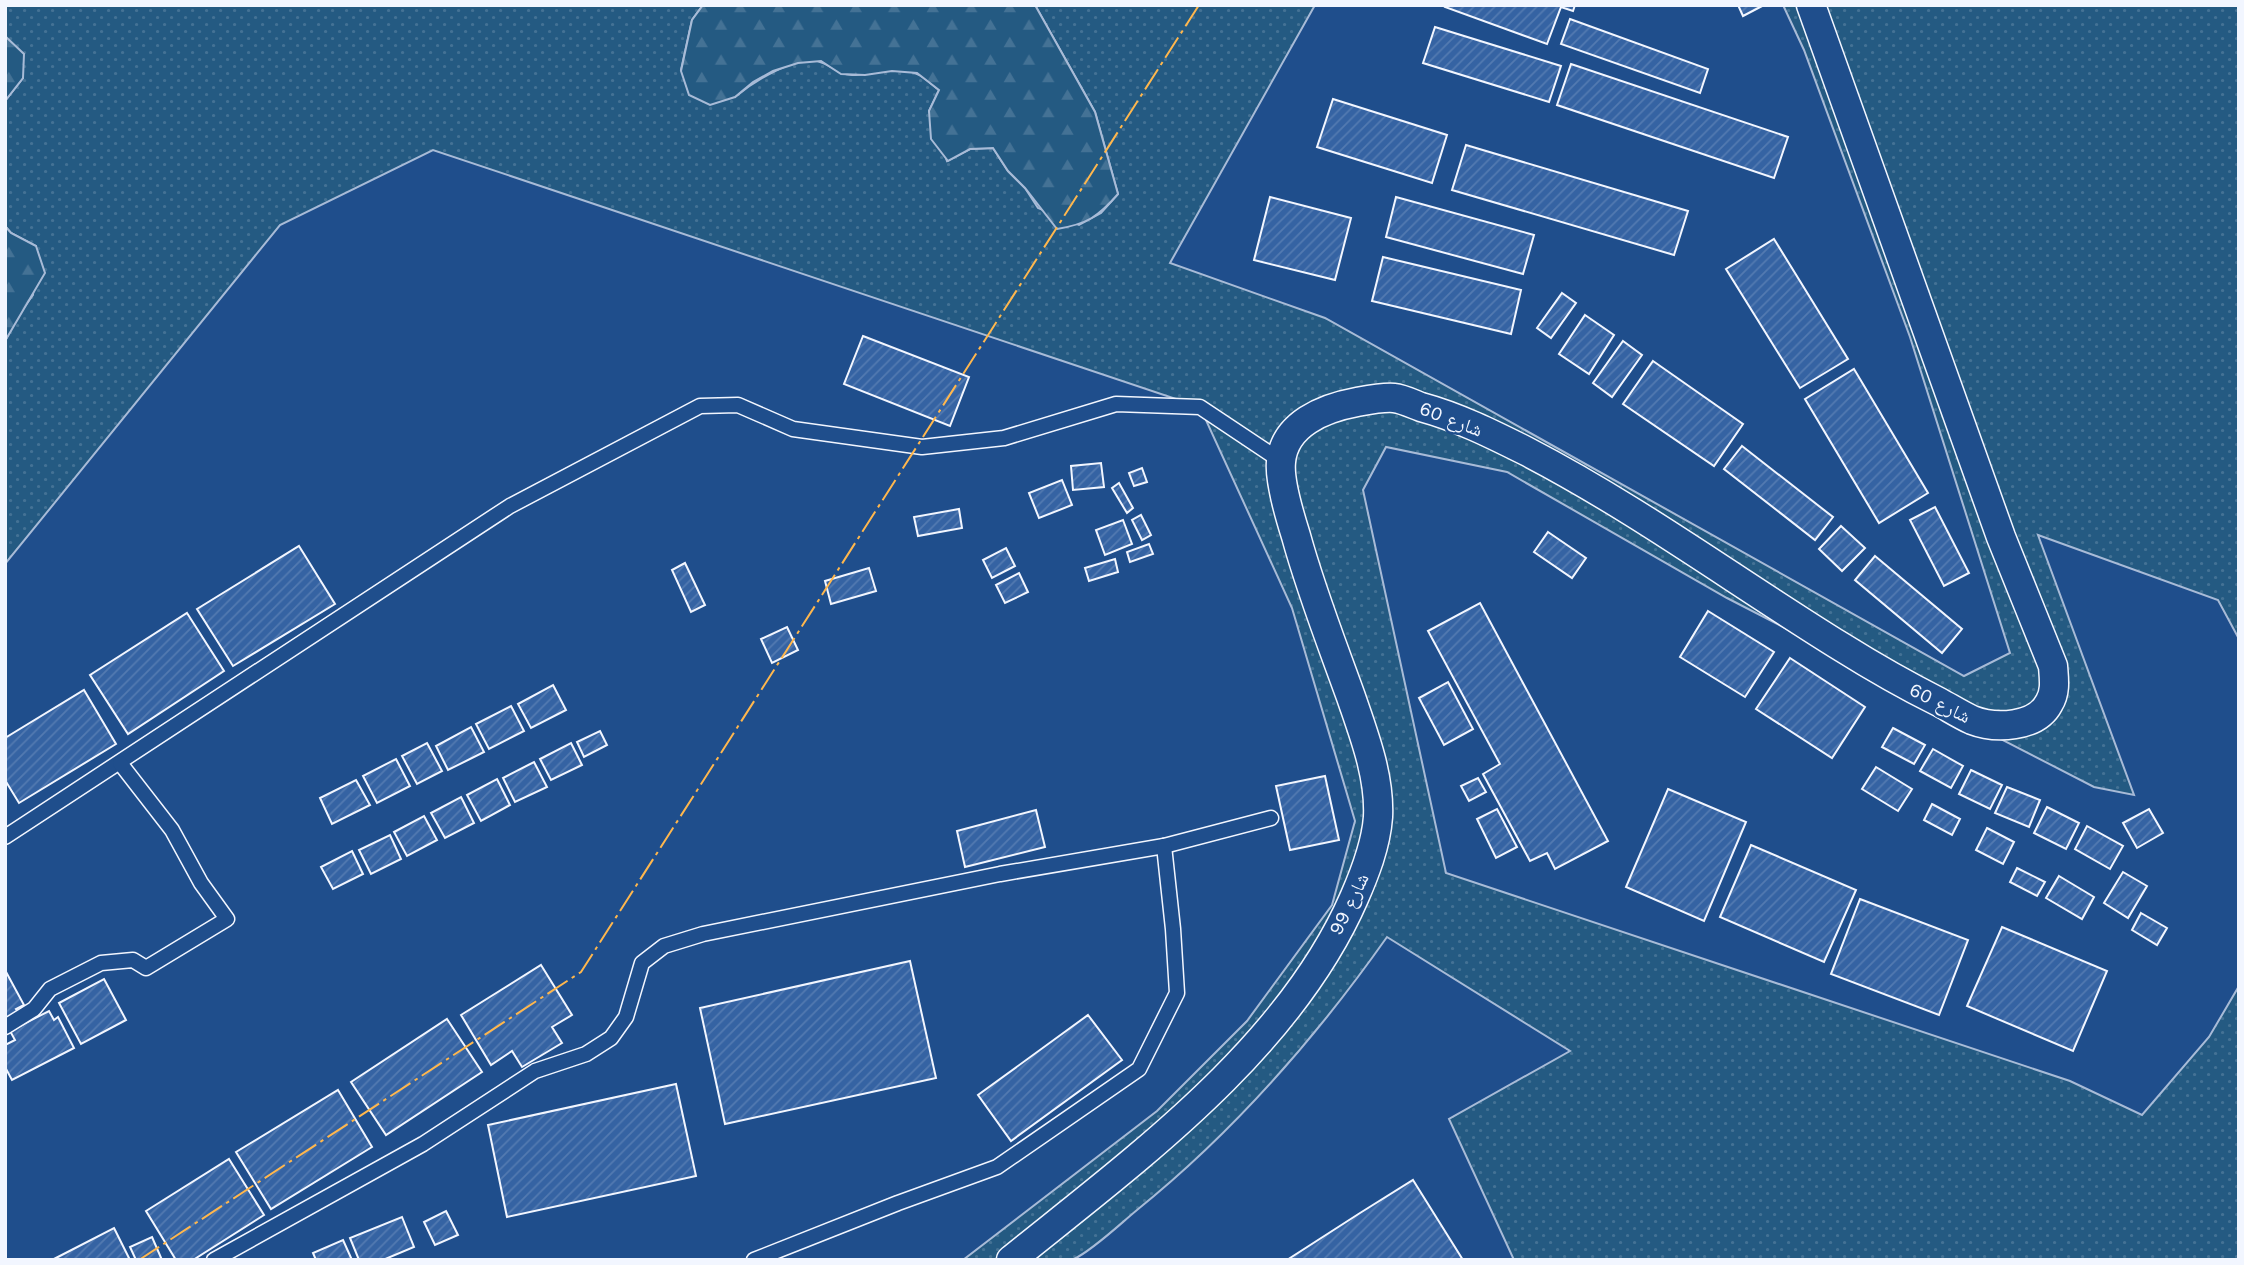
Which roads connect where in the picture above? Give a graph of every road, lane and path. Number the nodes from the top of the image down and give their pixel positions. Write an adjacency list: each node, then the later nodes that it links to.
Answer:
1 (1811, 5): 2 (street, شارع 60)
2 (1292, 431): 3 (street, شارع 99)
3 (1281, 461): 4 (lane); 11 (street, شارع 99)
4 (120, 763): 6 (lane); 8 (lane)
5 (1271, 818): 7 (lane)
6 (5, 837)
7 (1164, 846): 9 (lane); 10 (lane)
8 (5, 1027)
9 (214, 1260)
10 (754, 1260)
11 (1011, 1260)

